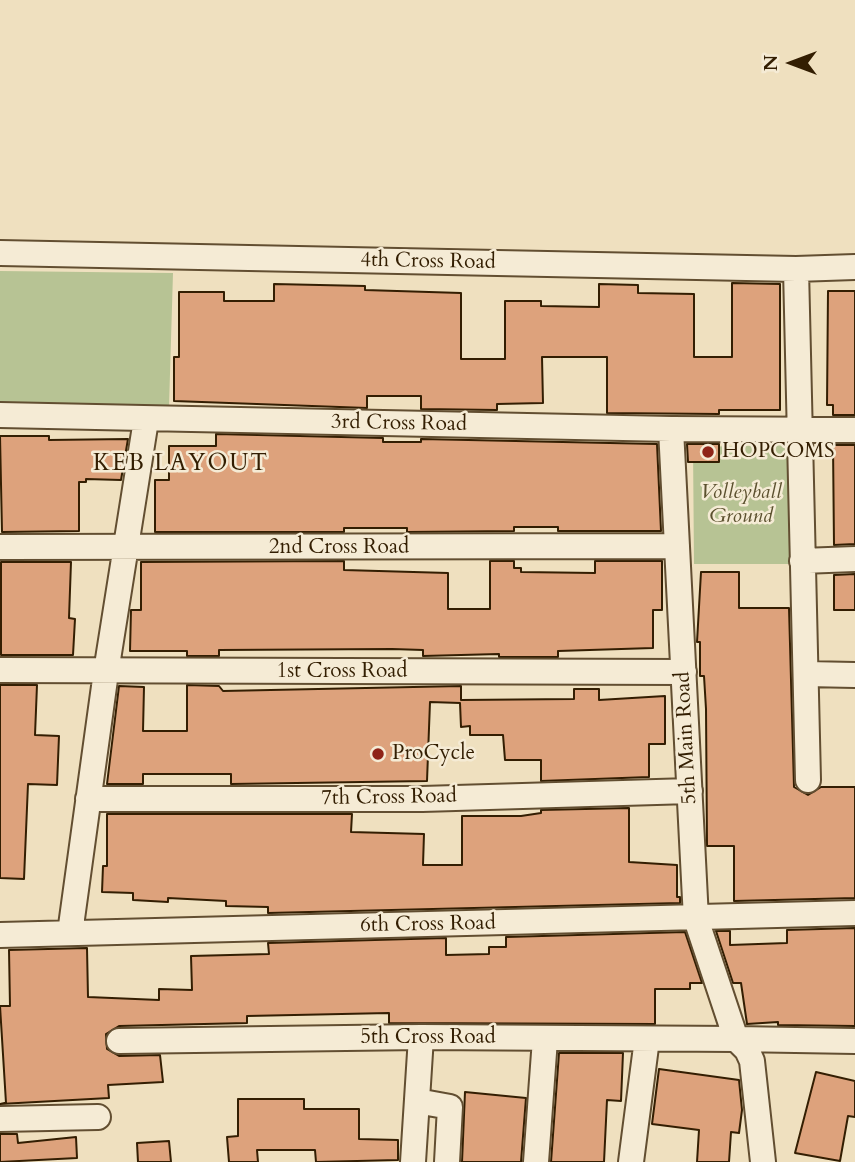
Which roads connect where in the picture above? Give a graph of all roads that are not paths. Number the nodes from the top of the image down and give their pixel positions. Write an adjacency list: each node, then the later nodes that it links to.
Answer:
1 (0, 253): 3 (street, 4th Cross Road)
2 (855, 267): 3 (street, 4th Cross Road)
3 (796, 269): 7 (street)
4 (0, 415): 5 (street, 3rd Cross Road)
5 (146, 420): 6 (street, 3rd Cross Road); 11 (street)
6 (671, 429): 7 (street, 3rd Cross Road); 9 (street, 5th Main Road)
7 (798, 429): 8 (street, 3rd Cross Road); 13 (street)
8 (855, 430)
9 (677, 546): 11 (street, 2nd Cross Road); 15 (street, 5th Main Road)
10 (0, 547): 11 (street, 2nd Cross Road)
11 (127, 549): 16 (street)
12 (855, 559): 13 (street)
13 (802, 561): 17 (street)
14 (0, 670): 16 (street, 1st Cross Road)
15 (684, 671): 16 (street, 1st Cross Road); 20 (street, 5th Main Road)
16 (106, 672): 21 (street)
17 (806, 674): 18 (street); 19 (street)
18 (855, 675)
19 (808, 780)
20 (690, 790): 21 (street, 7th Cross Road); 23 (street, 5th Main Road)
21 (88, 799): 24 (street)
22 (855, 913): 23 (street, 6th Cross Road)
23 (696, 919): 24 (street, 6th Cross Road); 31 (street, 5th Main Road)
24 (70, 933): 25 (street, 6th Cross Road)
25 (0, 935)
26 (421, 1037): 27 (street, 5th Cross Road); 29 (street, 5th Cross Road); 32 (street)
27 (545, 1039): 28 (street, 5th Cross Road); 37 (street)
28 (647, 1040): 31 (street, 5th Cross Road); 38 (street)
29 (119, 1041)
30 (855, 1041): 31 (street, 5th Cross Road)
31 (742, 1045): 39 (street, 5th Main Road)
32 (417, 1101): 35 (street); 36 (street)
33 (98, 1116): 34 (street)
34 (0, 1119)
35 (413, 1162)
36 (447, 1162)
37 (536, 1162)
38 (631, 1162)
39 (763, 1162)

